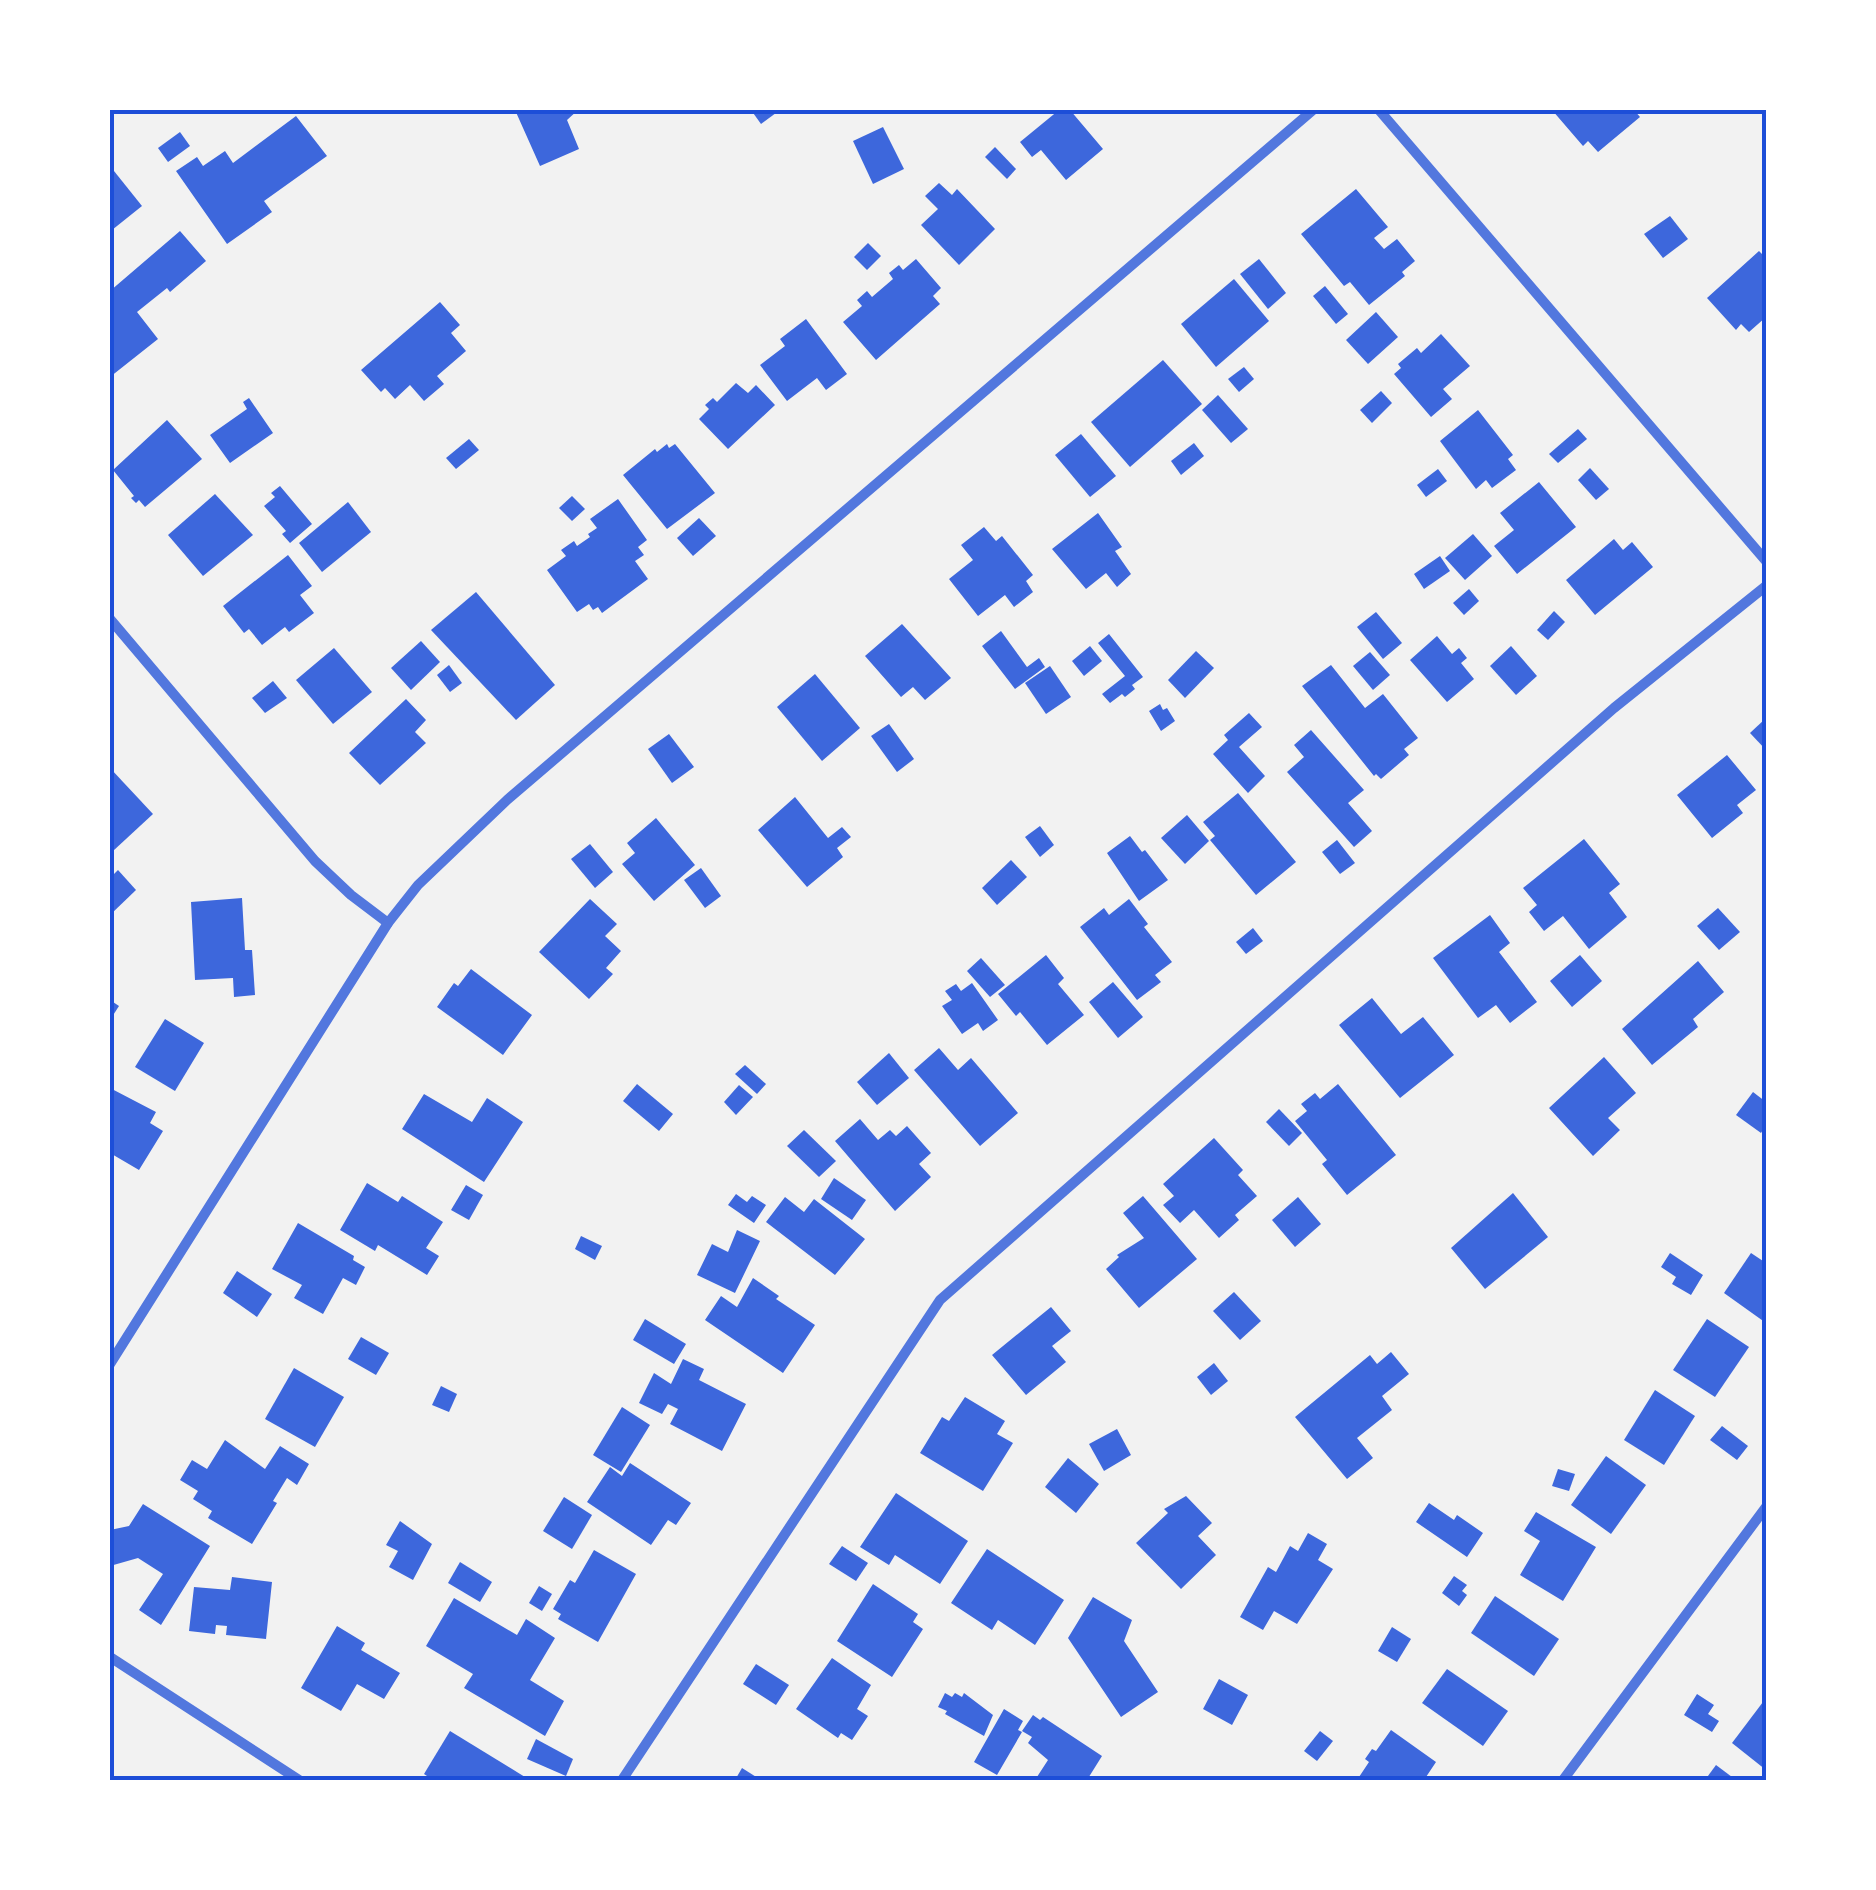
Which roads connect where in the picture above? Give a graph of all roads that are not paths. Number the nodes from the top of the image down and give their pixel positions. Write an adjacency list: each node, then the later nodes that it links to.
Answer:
1 (1312, 110): 6 (street)
2 (1379, 110): 3 (street)
3 (1766, 561)
4 (1766, 586): 11 (street)
5 (110, 619): 6 (street)
6 (388, 923): 7 (street)
7 (110, 1364)
8 (1766, 1507): 12 (street)
9 (110, 1657): 10 (street)
10 (299, 1780)
11 (622, 1780)
12 (1564, 1780)

